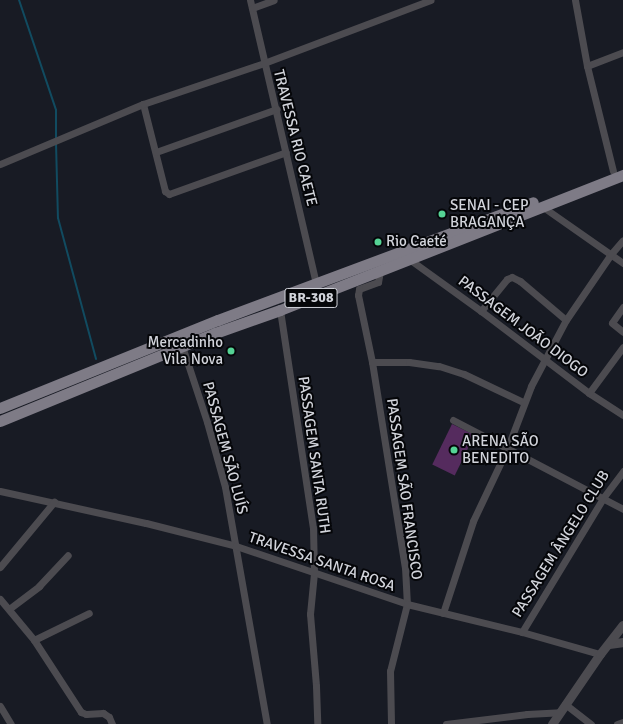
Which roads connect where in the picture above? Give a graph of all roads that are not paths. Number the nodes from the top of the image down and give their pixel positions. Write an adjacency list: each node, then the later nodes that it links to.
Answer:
1 (250, 0): 6 (street, TRAVESSA RIO CAETE)
2 (274, 0): 6 (street)
3 (406, 0): 7 (street)
4 (432, 0): 7 (street)
5 (574, 0): 10 (street)
6 (252, 8): 9 (street, TRAVESSA RIO CAETE)
7 (409, 8): 9 (street)
8 (623, 52): 10 (street)
9 (264, 63): 11 (street); 12 (street, TRAVESSA RIO CAETE)
10 (587, 66): 16 (street)
11 (143, 104): 13 (street); 15 (street)
12 (277, 109): 13 (street); 14 (street, TRAVESSA RIO CAETE)
13 (156, 152): 14 (street)
14 (286, 152): 23 (street, TRAVESSA RIO CAETE)
15 (0, 164)
16 (620, 171): 17 (main road, BR-308); 23 (main road, BR-308)
17 (543, 207): 19 (street); 20 (main road, BR-308)
18 (623, 240): 19 (street)
19 (611, 254): 21 (street); 27 (street)
20 (409, 260): 22 (main road, BR-308); 26 (street, PASSAGEM JOÃO DIOGO)
21 (623, 263)
22 (380, 271): 25 (main road, BR-308); 32 (street, PASSAGEM SÃO FRANCISCO)
23 (316, 282): 35 (main road, BR-308)
24 (623, 307): 28 (street)
25 (280, 310): 29 (main road, BR-308); 48 (street, PASSAGEM SANTA RUTH)
26 (481, 311): 27 (street); 31 (street, PASSAGEM JOÃO DIOGO)
27 (566, 320): 31 (street)
28 (623, 332)
29 (182, 346): 38 (main road, BR-308); 45 (street, PASSAGEM SÃO LUÍS)
30 (623, 347): 33 (street)
31 (546, 360): 33 (street, PASSAGEM JOÃO DIOGO); 34 (street)
32 (372, 362): 34 (street); 50 (street, PASSAGEM SÃO FRANCISCO)
33 (588, 392): 36 (street, PASSAGEM JOÃO DIOGO)
34 (524, 402): 39 (street)
35 (0, 408)
36 (623, 415)
37 (453, 420): 39 (street)
38 (0, 421)
39 (507, 449): 42 (street); 53 (street)
40 (623, 471): 42 (street, PASSAGEM ÂNGELO CLUB)
41 (0, 491): 43 (street, TRAVESSA SANTA ROSA)
42 (603, 498): 44 (street); 55 (street, PASSAGEM ÂNGELO CLUB)
43 (54, 502): 45 (street, TRAVESSA SANTA ROSA); 47 (street)
44 (623, 509)
45 (236, 546): 48 (street, TRAVESSA SANTA ROSA); 66 (street, PASSAGEM SÃO LUÍS)
46 (68, 556): 51 (street)
47 (0, 567)
48 (314, 573): 50 (street, TRAVESSA SANTA ROSA); 67 (street, PASSAGEM SANTA RUTH)
49 (0, 599): 51 (street)
50 (407, 604): 53 (street, TRAVESSA SANTA ROSA); 68 (street, PASSAGEM SÃO FRANCISCO)
51 (9, 609): 56 (street)
52 (89, 613): 56 (street)
53 (443, 613): 55 (street, TRAVESSA SANTA ROSA)
54 (623, 625): 58 (street)
55 (522, 632): 59 (street, TRAVESSA SANTA ROSA)
56 (34, 640): 65 (street)
57 (623, 642): 58 (street)
58 (609, 644): 59 (street)
59 (600, 654): 60 (street)
60 (565, 704): 62 (street); 71 (street)
61 (0, 706): 64 (street)
62 (560, 712): 69 (street); 70 (street)
63 (623, 722): 72 (street)
64 (11, 724)
65 (112, 724)
66 (267, 724)
67 (317, 724)
68 (391, 724)
69 (446, 724)
70 (552, 724)
71 (591, 724)
72 (617, 724)

